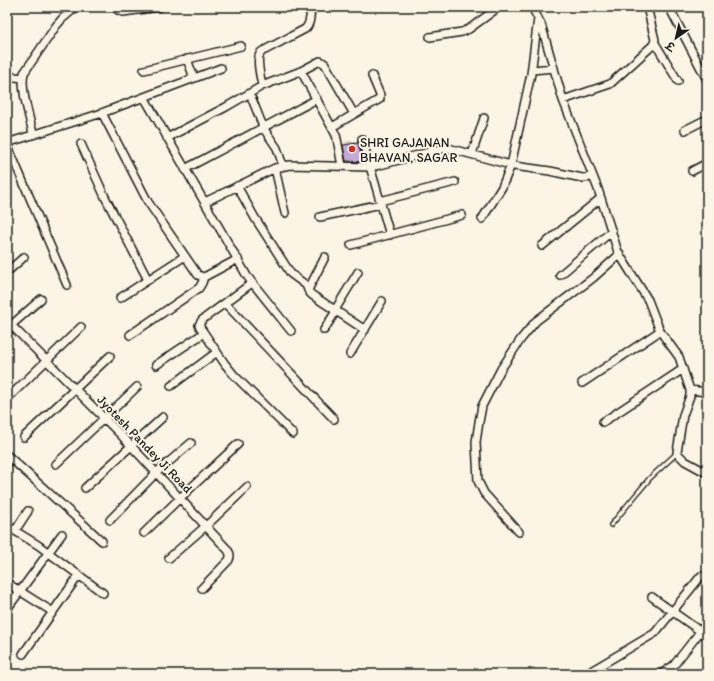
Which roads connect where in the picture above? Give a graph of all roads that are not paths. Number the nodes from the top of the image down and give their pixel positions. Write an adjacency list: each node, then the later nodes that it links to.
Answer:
1 (116, 7): 2 (street)
2 (160, 7)
3 (311, 7): 26 (street)
4 (499, 7): 11 (street)
5 (532, 7): 10 (street)
6 (537, 7): 10 (street)
7 (647, 7): 12 (street)
8 (669, 7): 24 (street)
9 (74, 8): 22 (street)
10 (538, 17): 16 (street); 18 (street)
11 (430, 37)
12 (655, 43): 25 (street); 30 (street)
13 (241, 46): 14 (street)
14 (187, 59): 17 (street); 23 (street)
15 (221, 68): 23 (street)
16 (554, 68): 18 (street); 30 (street)
17 (144, 70)
18 (532, 70): 47 (street)
19 (301, 71): 26 (street); 29 (street); 32 (street)
20 (7, 76): 22 (street)
21 (372, 76): 32 (street)
22 (23, 78): 38 (street)
23 (194, 78): 28 (street)
24 (707, 80)
25 (678, 81)
26 (262, 86): 27 (street)
27 (252, 94): 35 (street); 39 (street)
28 (144, 97): 31 (street); 39 (street)
29 (317, 99): 35 (street); 36 (street)
30 (563, 100): 52 (street)
31 (102, 113): 38 (street); 67 (street)
32 (354, 114): 36 (street)
33 (484, 118): 43 (street)
34 (707, 119): 37 (street)
35 (266, 126): 45 (street); 49 (street)
36 (332, 127): 46 (street)
37 (685, 130)
38 (34, 134): 41 (street)
39 (167, 138): 49 (street)
40 (362, 139): 48 (street)
41 (7, 143): 77 (street)
42 (81, 144): 75 (street)
43 (472, 154): 47 (street); 48 (street)
44 (707, 163): 51 (street)
45 (286, 165): 46 (street); 50 (street)
46 (342, 166): 48 (street)
47 (511, 166): 52 (street); 61 (street)
48 (369, 167): 57 (street)
49 (185, 168): 56 (street)
50 (275, 168): 54 (street); 58 (street)
51 (692, 171)
52 (593, 177): 55 (street)
53 (455, 182): 57 (street)
54 (237, 186): 56 (street); 78 (street)
55 (601, 198): 62 (street); 65 (street)
56 (205, 202): 70 (street)
57 (380, 203): 60 (street); 63 (street)
58 (285, 213)
59 (462, 215): 63 (street)
60 (320, 217)
61 (482, 219)
62 (612, 231): 66 (street); 73 (street)
63 (390, 234): 64 (street)
64 (351, 245)
65 (542, 246)
66 (620, 254): 89 (street); 128 (street)
67 (185, 256): 74 (street); 75 (street)
68 (325, 256): 78 (street)
69 (24, 257): 71 (street)
70 (238, 259): 74 (street); 76 (street)
71 (7, 272)
72 (358, 272): 83 (street)
73 (560, 275)
74 (204, 276): 91 (street)
75 (148, 280): 79 (street)
76 (252, 283): 82 (street); 88 (street)
77 (67, 285)
78 (308, 290): 83 (street)
79 (120, 298)
80 (41, 299): 84 (street)
81 (382, 301): 87 (street)
82 (225, 303): 90 (street); 107 (street)
83 (336, 311): 86 (street); 87 (street)
84 (8, 325): 95 (street, Jyotesh Pandey Ji Road)
85 (81, 327): 95 (street)
86 (324, 330)
87 (365, 330): 93 (street)
88 (291, 331)
89 (660, 331): 97 (street); 98 (street)
90 (204, 333): 92 (street); 96 (street)
91 (130, 335)
92 (217, 352): 99 (street); 109 (street)
93 (350, 354)
94 (110, 356): 101 (street)
95 (46, 360): 101 (street, Jyotesh Pandey Ji Road); 104 (street)
96 (156, 365)
97 (683, 369): 102 (street); 108 (street)
98 (582, 382)
99 (171, 386)
100 (137, 387): 106 (street)
101 (75, 389): 106 (street, Jyotesh Pandey Ji Road); 110 (street)
102 (690, 390): 103 (street); 114 (street)
103 (707, 392)
104 (7, 399)
105 (163, 417): 113 (street)
106 (105, 419): 113 (street, Jyotesh Pandey Ji Road); 116 (street)
107 (334, 419)
108 (603, 422)
109 (293, 434)
110 (24, 437)
111 (191, 443): 117 (street)
112 (238, 444): 121 (street)
113 (131, 446): 117 (street, Jyotesh Pandey Ji Road); 120 (street)
114 (678, 453): 118 (street); 124 (lane)
115 (7, 456): 131 (street)
116 (56, 464)
117 (156, 473): 121 (street, Jyotesh Pandey Ji Road); 123 (street)
118 (707, 473)
119 (247, 487): 126 (street)
120 (84, 488)
121 (180, 498): 126 (street, Jyotesh Pandey Ji Road); 129 (street)
122 (28, 511): 127 (street)
123 (110, 520)
124 (611, 525)
125 (7, 526): 127 (street)
126 (206, 526): 133 (street); 137 (street, Jyotesh Pandey Ji Road)
127 (15, 531): 132 (street)
128 (519, 532)
129 (144, 533)
130 (62, 534): 132 (street)
131 (102, 541)
132 (48, 552): 134 (street); 138 (street)
133 (169, 558)
134 (79, 575): 139 (street); 142 (street)
135 (701, 576): 143 (street)
136 (7, 583): 138 (street)
137 (202, 588)
138 (20, 591): 141 (street); 142 (street)
139 (103, 593)
140 (652, 597): 143 (street)
141 (7, 609)
142 (52, 612): 147 (street)
143 (672, 612): 145 (street); 148 (street)
144 (707, 623): 145 (street)
145 (701, 632): 146 (street); 149 (street)
146 (707, 636)
147 (23, 654)
148 (586, 674)
149 (661, 674)

